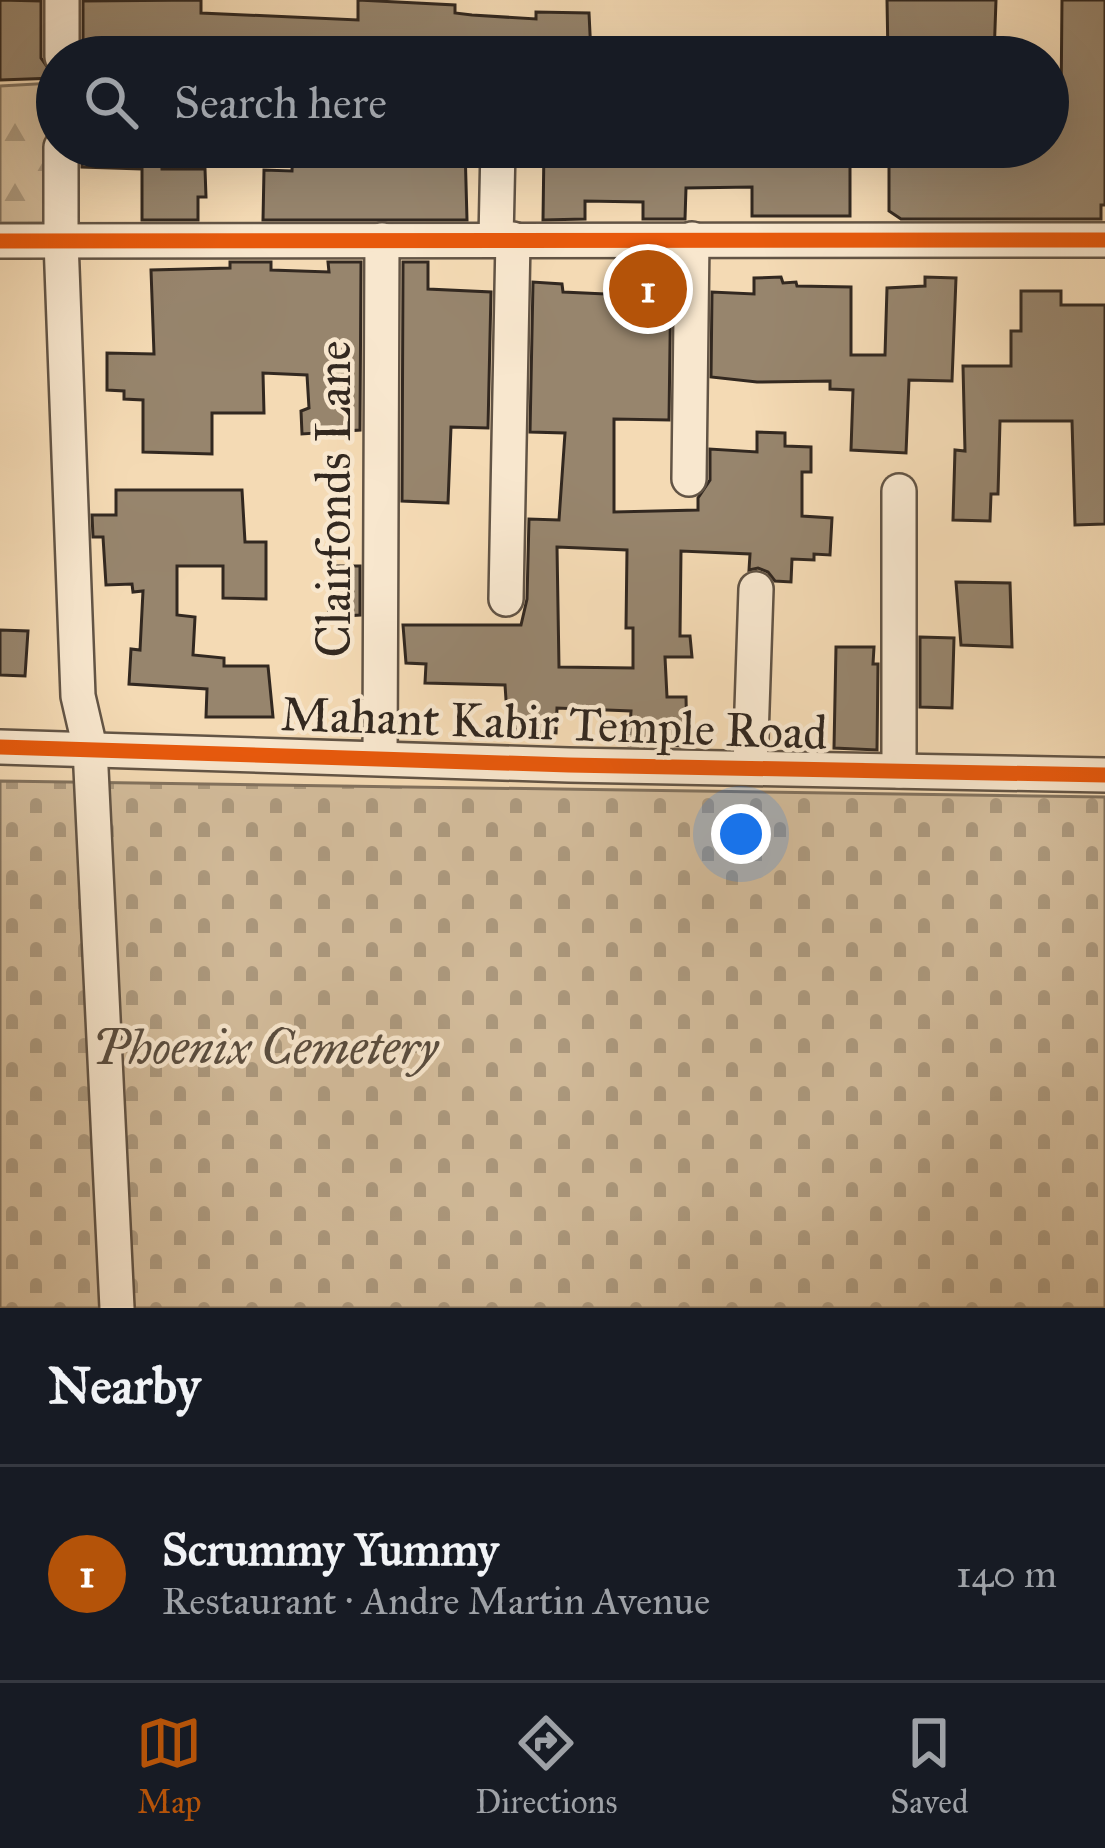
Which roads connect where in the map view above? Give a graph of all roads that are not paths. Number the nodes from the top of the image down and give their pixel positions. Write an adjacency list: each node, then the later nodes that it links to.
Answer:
1 (62, 0): 2 (street)
2 (62, 36)
3 (62, 168): 10 (street)
4 (500, 168): 5 (street)
5 (505, 239): 6 (street); 7 (street); 14 (street)
6 (692, 239): 8 (street); 11 (street)
7 (382, 240): 10 (street); 17 (street, Clairfonds Lane)
8 (1105, 240)
9 (0, 241): 10 (street)
10 (61, 241): 16 (street)
11 (689, 479)
12 (899, 491): 19 (street)
13 (756, 590): 18 (street)
14 (506, 599)
15 (0, 747): 16 (street, Mahant Kabir Temple Road)
16 (90, 748): 17 (street, Mahant Kabir Temple Road); 21 (street)
17 (380, 758): 18 (street, Mahant Kabir Temple Road)
18 (750, 768): 19 (street, Mahant Kabir Temple Road)
19 (899, 771): 20 (street, Mahant Kabir Temple Road)
20 (1105, 775)
21 (117, 1308)

